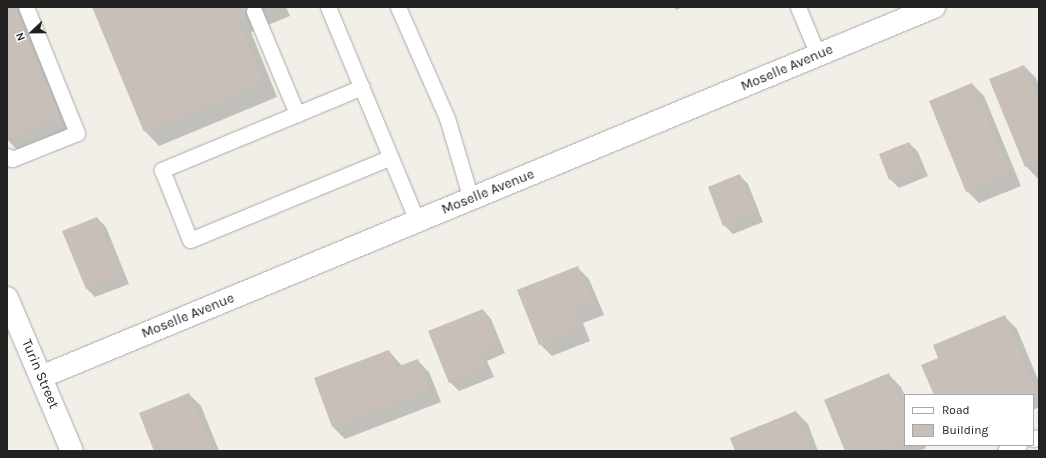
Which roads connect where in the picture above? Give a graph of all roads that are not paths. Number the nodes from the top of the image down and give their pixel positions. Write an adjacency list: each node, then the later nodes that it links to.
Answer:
1 (26, 7): 10 (lane)
2 (328, 7): 8 (lane)
3 (398, 7): 12 (lane)
4 (798, 7): 7 (lane)
5 (934, 7): 7 (street, Moselle Avenue)
6 (254, 11): 9 (lane)
7 (818, 55): 12 (street, Moselle Avenue)
8 (362, 87): 9 (lane); 11 (lane)
9 (297, 114): 11 (lane)
10 (7, 156)
11 (391, 157): 13 (lane)
12 (471, 199): 13 (street, Moselle Avenue)
13 (418, 221): 16 (street, Moselle Avenue)
14 (7, 298): 15 (street, Turin Street)
15 (12, 325): 16 (street, Turin Street)
16 (41, 377): 18 (street, Turin Street)
17 (1017, 446): 19 (lane)
18 (72, 451)
19 (1005, 451)

